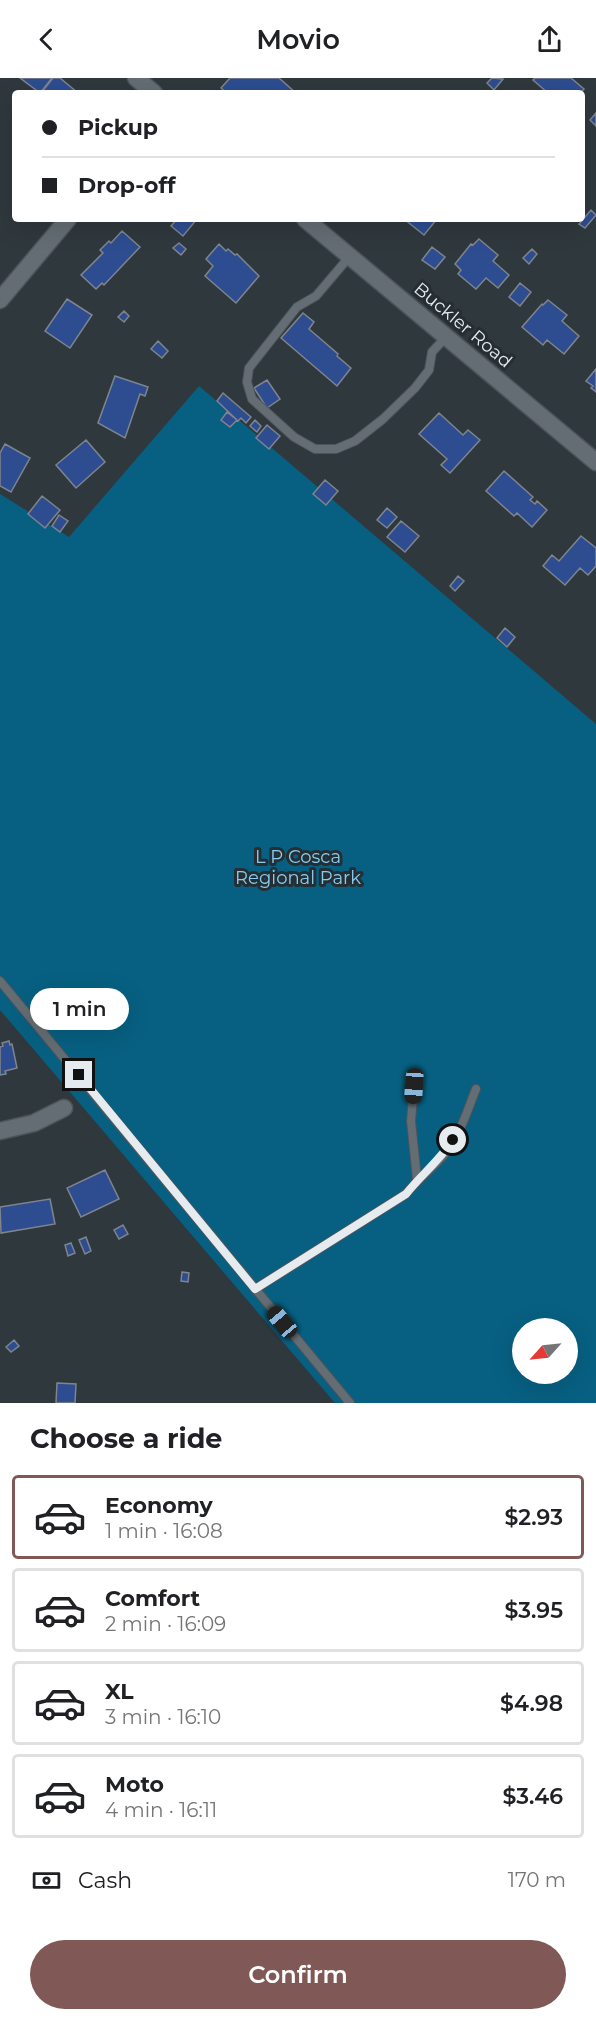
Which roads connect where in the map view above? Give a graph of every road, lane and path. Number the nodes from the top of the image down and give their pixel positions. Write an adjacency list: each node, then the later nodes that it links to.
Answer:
1 (136, 78): 2 (street)
2 (150, 90)
3 (65, 222): 6 (street)
4 (309, 222): 5 (street, Buckler Road)
5 (350, 256): 7 (street, Buckler Road); 7 (lane)
6 (0, 300)
7 (446, 337): 8 (street, Buckler Road)
8 (596, 462)
9 (0, 981): 15 (lane)
10 (414, 1086): 14 (lane)
11 (476, 1089): 14 (lane)
12 (64, 1108): 13 (street)
13 (0, 1131)
14 (417, 1179): 15 (lane)
15 (255, 1289): 16 (lane)
16 (350, 1403)

